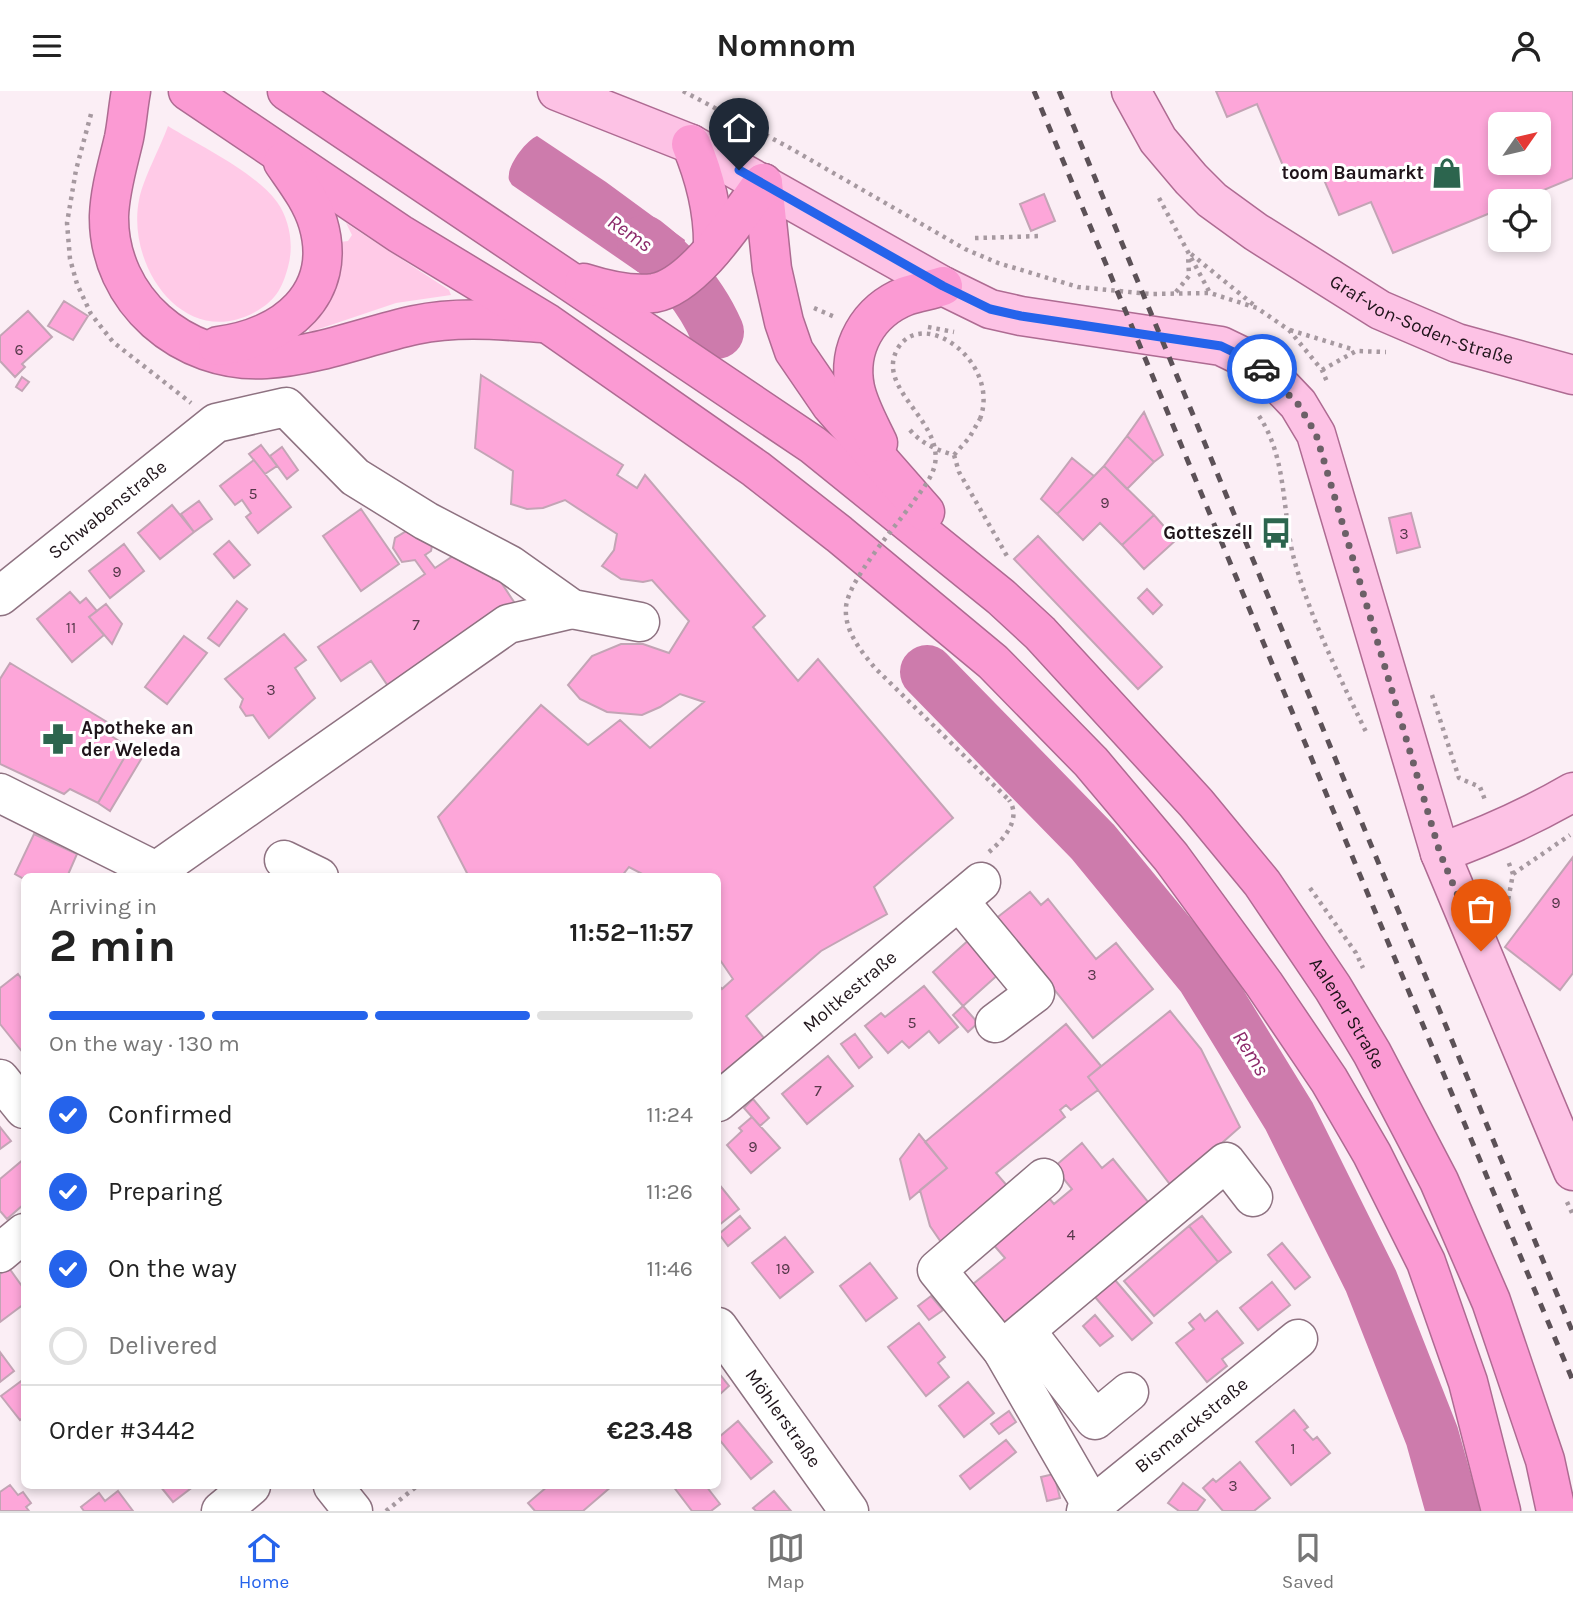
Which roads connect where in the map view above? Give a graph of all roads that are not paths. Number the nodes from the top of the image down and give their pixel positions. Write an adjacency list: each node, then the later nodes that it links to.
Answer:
1 (131, 91): 8 (highway)
2 (150, 91): 8 (highway)
3 (188, 91): 10 (highway)
4 (288, 91): 14 (highway)
5 (557, 91): 9 (main road)
6 (1131, 91): 12 (main road, Graf-von-Soden-Straße)
7 (1157, 91): 12 (main road, Graf-von-Soden-Straße)
8 (124, 137): 17 (highway)
9 (691, 144): 11 (main road); 13 (highway)
10 (274, 149): 16 (highway); 17 (highway)
11 (763, 183): 13 (highway); 15 (main road); 19 (highway)
12 (1280, 246): 18 (main road, Graf-von-Soden-Straße)
13 (713, 249): 14 (highway)
14 (566, 277): 21 (highway)
15 (943, 286): 19 (highway); 26 (main road)
16 (547, 324): 17 (highway); 50 (highway)
17 (202, 348)
18 (1573, 375)
19 (891, 474): 21 (highway)
20 (0, 596): 22 (street, Schwabenstraße)
21 (1001, 597): 51 (highway, Aalener Straße)
22 (572, 609): 23 (street); 29 (street)
23 (640, 622)
24 (1573, 792): 26 (main road)
25 (0, 793): 28 (street)
26 (1440, 853): 36 (main road)
27 (284, 860): 30 (street)
28 (160, 873)
29 (163, 873)
30 (311, 873)
31 (995, 1023): 33 (street, Moltkestraße)
32 (0, 1079): 34 (street)
33 (721, 1099)
34 (21, 1105)
35 (1044, 1178): 42 (street)
36 (1568, 1181)
37 (1253, 1197): 42 (street)
38 (21, 1236): 39 (street)
39 (0, 1253)
40 (721, 1331): 49 (street, Möhlerstraße)
41 (1298, 1339): 46 (street, Bismarckstraße)
42 (1014, 1341): 43 (street); 46 (street)
43 (1129, 1392)
44 (247, 1489): 47 (street)
45 (335, 1489): 48 (street)
46 (1089, 1509)
47 (221, 1511)
48 (353, 1511)
49 (849, 1511)
50 (1501, 1511)
51 (1556, 1511)

